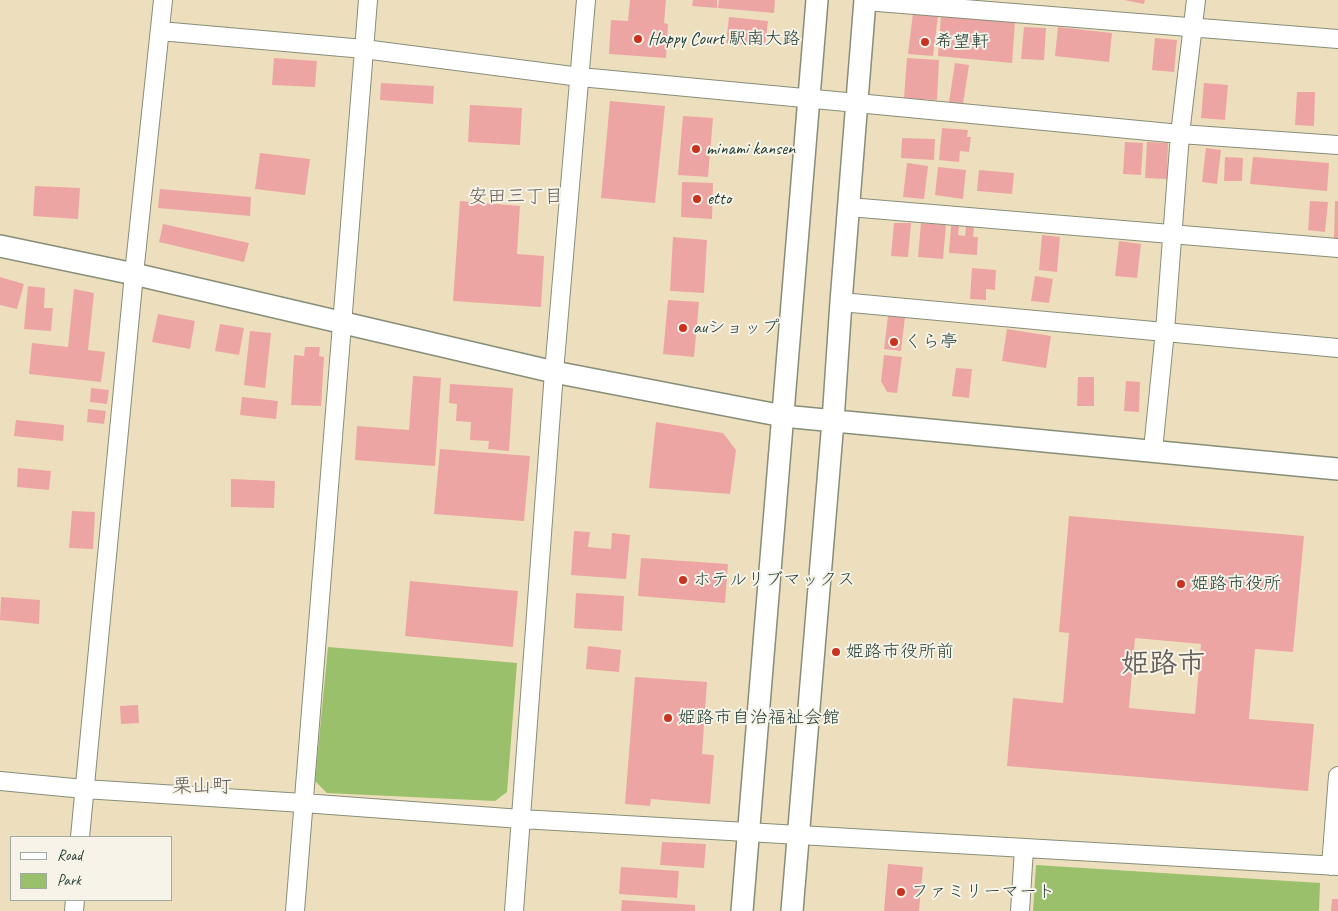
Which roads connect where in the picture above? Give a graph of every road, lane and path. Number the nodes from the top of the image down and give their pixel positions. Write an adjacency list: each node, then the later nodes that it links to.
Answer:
1 (163, 0): 8 (street)
2 (368, 0): 10 (street)
3 (586, 0): 11 (street)
4 (817, 0): 12 (street)
5 (1196, 0): 7 (street)
6 (865, 1): 7 (street); 13 (street)
7 (1194, 28): 9 (street); 14 (street)
8 (160, 31): 10 (street); 20 (street)
9 (1338, 39)
10 (364, 49): 11 (street); 22 (street)
11 (580, 77): 12 (street); 25 (street)
12 (809, 98): 13 (street); 26 (street)
13 (857, 104): 14 (street); 16 (street)
14 (1180, 134): 15 (street); 17 (street)
15 (1338, 145)
16 (849, 207): 17 (street); 21 (street)
17 (1172, 234): 19 (street); 23 (street)
18 (0, 246): 20 (street)
19 (1338, 248)
20 (134, 274): 22 (street); 32 (street)
21 (841, 302): 23 (street); 27 (street)
22 (342, 321): 25 (street); 33 (street)
23 (1165, 331): 24 (street); 28 (street)
24 (1338, 348)
25 (554, 372): 26 (street); 34 (street)
26 (783, 416): 27 (street); 35 (street)
27 (833, 421): 28 (street); 36 (street)
28 (1153, 450): 29 (street)
29 (1338, 469)
30 (1338, 776): 39 (street)
31 (0, 781): 32 (street)
32 (84, 789): 33 (street); 37 (street)
33 (302, 803): 34 (street); 40 (street)
34 (521, 819): 35 (street); 41 (street)
35 (748, 832): 36 (street); 42 (street)
36 (798, 834): 38 (street); 43 (street)
37 (80, 836)
38 (1024, 849): 39 (street); 44 (street)
39 (1334, 866)
40 (295, 911)
41 (514, 911)
42 (742, 911)
43 (792, 911)
44 (1020, 911)

